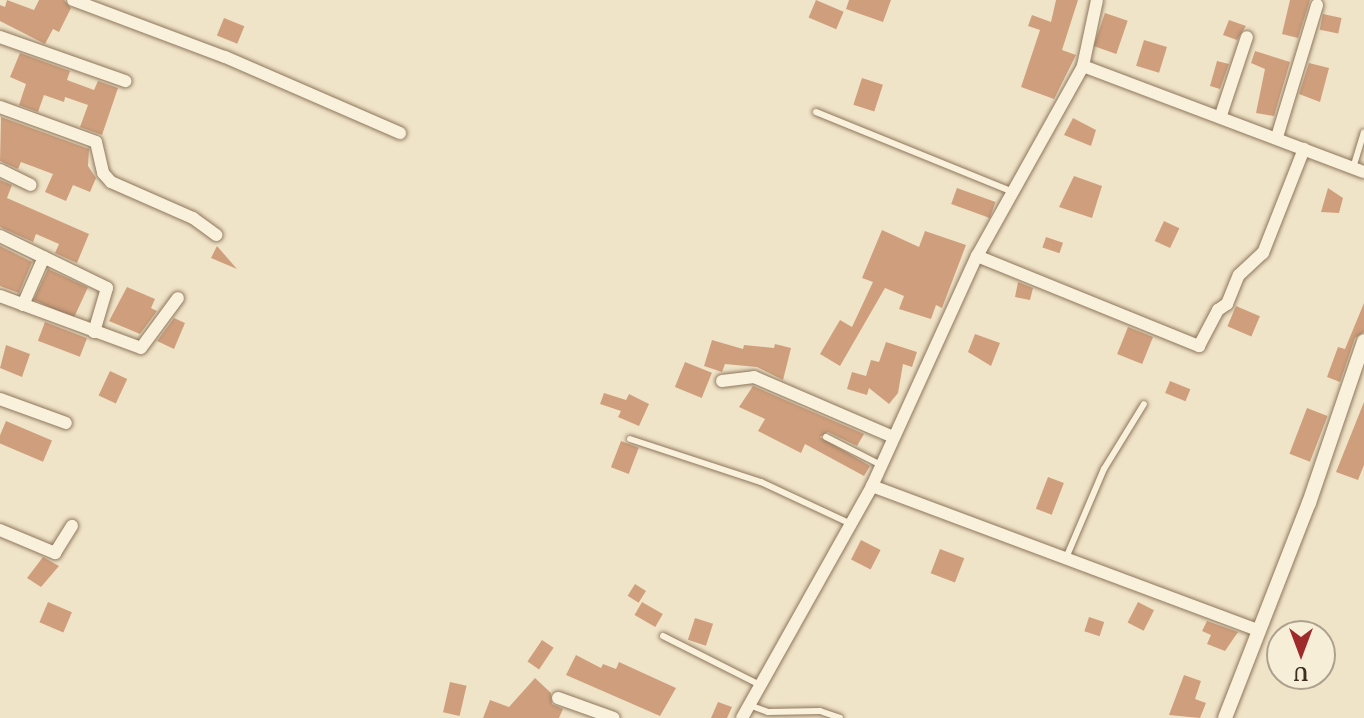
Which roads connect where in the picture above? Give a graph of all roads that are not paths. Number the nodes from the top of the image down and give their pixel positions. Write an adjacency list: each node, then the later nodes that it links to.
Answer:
1 (73, 0): 11 (street)
2 (1097, 0): 6 (street)
3 (1317, 5): 13 (street)
4 (0, 37): 7 (street)
5 (1247, 37): 10 (street)
6 (1083, 66): 10 (street); 18 (street)
7 (125, 81)
8 (0, 107): 19 (street)
9 (816, 112): 18 (lane)
10 (1222, 115): 13 (street)
11 (400, 133)
12 (1364, 133): 16 (lane)
13 (1277, 137): 14 (street)
14 (1304, 149): 16 (street); 21 (street)
15 (0, 170): 17 (street)
16 (1359, 170)
17 (31, 185)
18 (1011, 191): 21 (street)
19 (216, 235)
20 (0, 236): 22 (street)
21 (977, 256): 33 (street)
22 (44, 257): 25 (street); 26 (street)
23 (0, 296): 25 (street)
24 (178, 298): 26 (street)
25 (23, 305): 26 (street)
26 (94, 332)
27 (1364, 341): 41 (street)
28 (722, 381): 33 (street)
29 (0, 399): 31 (street)
30 (1144, 404): 40 (lane)
31 (66, 423)
32 (826, 437): 35 (lane)
33 (893, 437): 35 (street)
34 (630, 439): 37 (lane)
35 (881, 465): 36 (street)
36 (872, 486): 37 (street); 40 (street)
37 (849, 523): 43 (street)
38 (72, 526): 39 (street)
39 (0, 530)
40 (1065, 560): 41 (street)
41 (1259, 631): 49 (street)
42 (663, 636): 43 (lane)
43 (760, 685): 45 (street)
44 (558, 698): 46 (street)
45 (749, 705): 47 (street); 48 (lane)
46 (614, 718)
47 (742, 718)
48 (840, 718)
49 (1225, 718)

